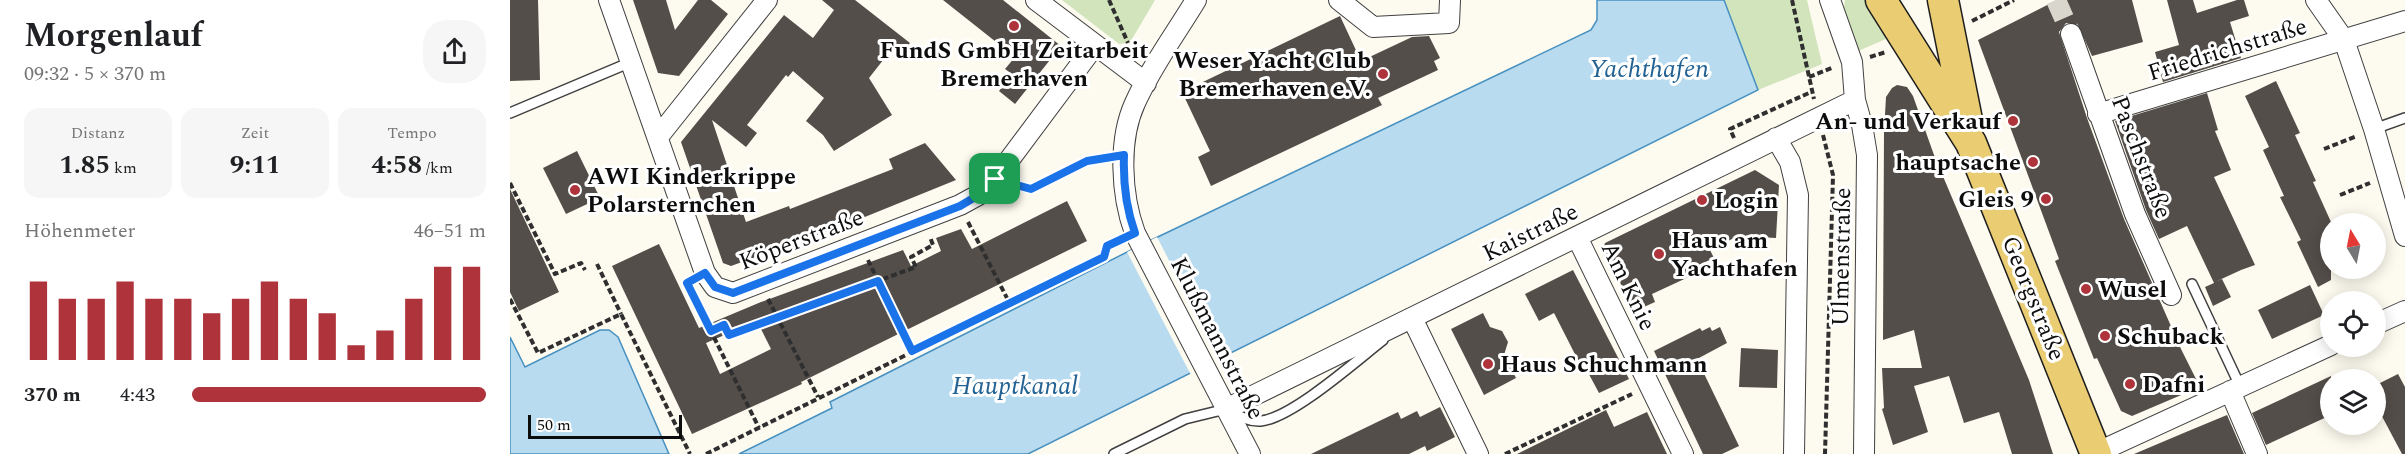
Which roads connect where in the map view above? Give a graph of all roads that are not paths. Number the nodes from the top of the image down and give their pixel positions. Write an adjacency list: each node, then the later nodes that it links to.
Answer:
1 (609, 0): 15 (street, Köperstraße)
2 (767, 0): 22 (street)
3 (1036, 0): 14 (street)
4 (1196, 0): 16 (street, Klußmannstraße)
5 (1339, 0): 6 (street)
6 (1450, 0)
7 (1881, 0): 24 (main road, Georgstraße)
8 (1943, 0): 24 (main road, Georgstraße)
9 (2316, 0): 13 (street)
10 (1834, 5): 17 (street, Ulmenstraße)
11 (2405, 21): 13 (street, Friedrichstraße)
12 (2070, 34): 19 (street, Paschstraße)
13 (2344, 40): 19 (street, Friedrichstraße); 21 (street)
14 (1095, 45): 16 (street); 22 (street, Köperstraße)
15 (631, 62): 18 (lane); 22 (street, Köperstraße)
16 (1146, 83): 34 (street, Klußmannstraße)
17 (1855, 100): 23 (street, Kaistraße); 41 (street, Ulmenstraße)
18 (510, 113)
19 (2098, 114): 28 (street, Paschstraße)
20 (2405, 118): 21 (lane)
21 (2374, 129): 25 (street)
22 (658, 136)
23 (1776, 138): 26 (street, Kaistraße); 40 (street)
24 (1971, 143): 35 (main road, Georgstraße)
25 (2405, 236)
26 (1577, 237): 30 (street, Kaistraße); 39 (street, Am Knie)
27 (2192, 284): 33 (lane)
28 (2171, 295)
29 (2405, 311): 31 (street)
30 (1412, 318): 34 (street, Kaistraße); 34 (lane); 38 (street)
31 (2386, 320)
32 (2320, 350): 33 (street)
33 (2235, 389): 35 (street); 42 (street)
34 (1226, 409): 36 (lane); 37 (street, Klußmannstraße)
35 (2096, 453)
36 (1114, 454)
37 (1250, 454)
38 (1478, 454)
39 (1683, 454)
40 (1794, 454)
41 (1864, 454)
42 (2258, 454)

